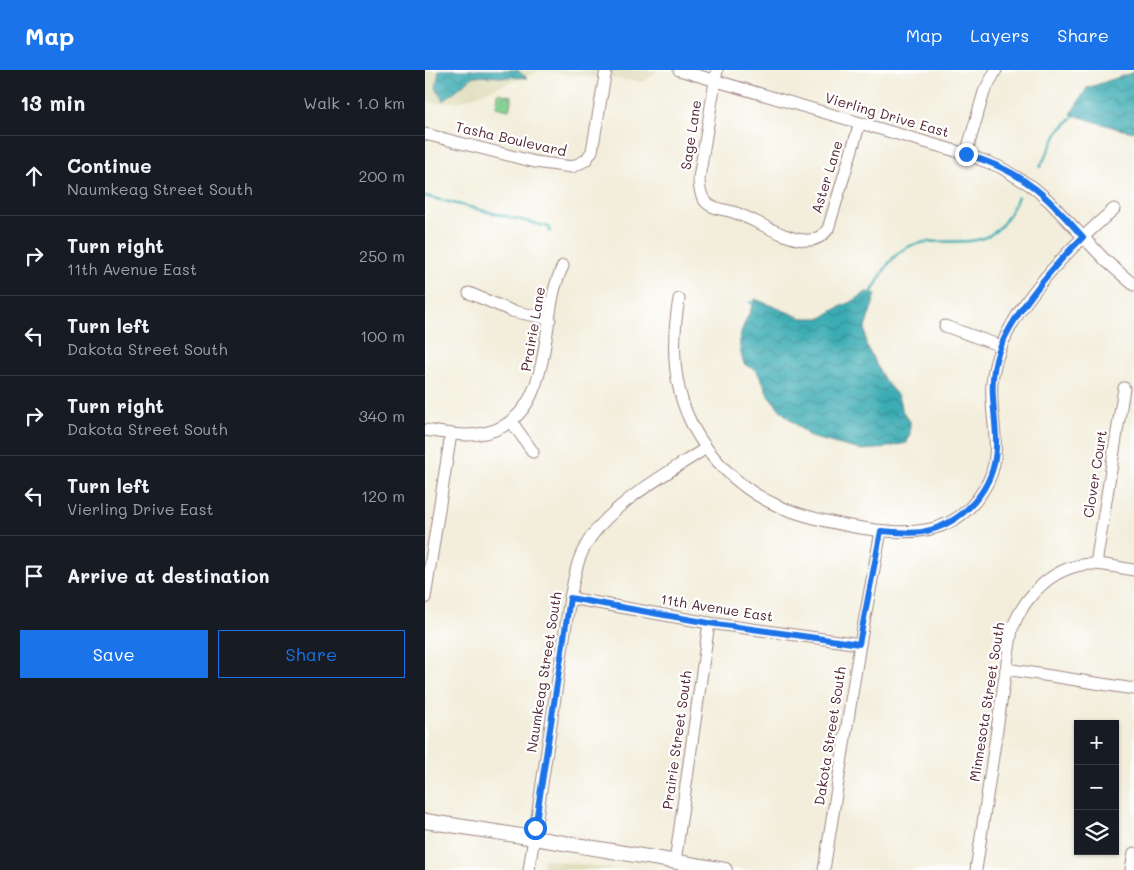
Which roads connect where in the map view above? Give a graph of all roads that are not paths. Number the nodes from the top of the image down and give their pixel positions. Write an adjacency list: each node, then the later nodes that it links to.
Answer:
1 (606, 70): 6 (street, Tasha Boulevard)
2 (679, 70): 4 (street, Vierling Drive East)
3 (996, 70): 7 (street)
4 (716, 75): 5 (street, Vierling Drive East); 8 (street, Sage Lane)
5 (860, 123): 7 (street, Vierling Drive East); 8 (street, Aster Lane)
6 (425, 134)
7 (966, 154): 10 (street, Vierling Drive East)
8 (707, 203)
9 (1114, 208): 10 (street)
10 (1083, 237): 12 (street, Vierling Drive East); 17 (street)
11 (563, 266): 15 (street, Prairie Lane)
12 (1134, 285)
13 (469, 293): 15 (street)
14 (679, 299): 22 (street)
15 (550, 319): 19 (street, Prairie Lane)
16 (945, 326): 17 (street)
17 (1001, 346): 24 (street)
18 (1124, 388): 25 (street, Clover Court)
19 (511, 421): 21 (street, Prairie Lane); 23 (street)
20 (425, 430): 21 (street, Prairie Lane)
21 (451, 434): 27 (street)
22 (706, 448): 24 (street); 28 (street, Naumkeag Street South)
23 (533, 452)
24 (881, 531): 30 (street, Dakota Street South)
25 (1096, 564): 26 (street, Minnesota Street South); 31 (street, Minnesota Street South)
26 (1134, 570)
27 (425, 598)
28 (570, 598): 29 (street, 11th Avenue East); 34 (street, Naumkeag Street South)
29 (709, 623): 30 (street, 11th Avenue East); 36 (street, Prairie Street South)
30 (859, 644): 39 (street, Dakota Street South)
31 (1006, 669): 32 (street); 40 (street, Minnesota Street South)
32 (1134, 690)
33 (425, 821): 34 (main road)
34 (534, 838): 36 (main road); 37 (street, Naumkeag Street South)
35 (1134, 853): 41 (street)
36 (675, 862): 38 (main road)
37 (529, 870)
38 (725, 870)
39 (824, 870)
40 (976, 870)
41 (1131, 870)

